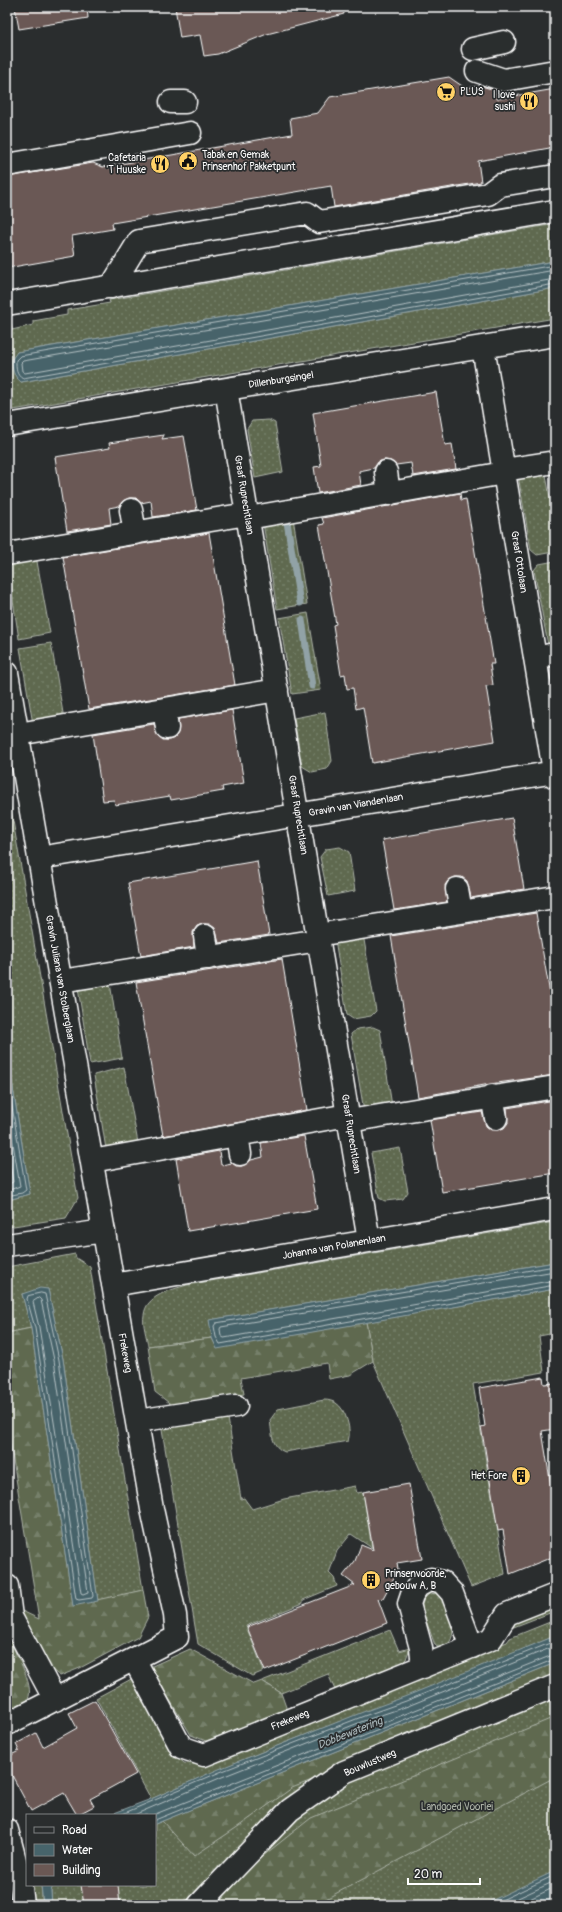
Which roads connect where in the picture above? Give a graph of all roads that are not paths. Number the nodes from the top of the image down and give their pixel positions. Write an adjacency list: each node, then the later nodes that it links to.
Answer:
1 (504, 42): 2 (street)
2 (473, 50)
3 (477, 71): 4 (street)
4 (555, 71)
5 (190, 133): 6 (street)
6 (7, 165)
7 (555, 176): 9 (street)
8 (555, 211): 10 (street)
9 (336, 218): 10 (street); 11 (street)
10 (388, 240): 11 (street)
11 (111, 286): 12 (street)
12 (7, 304)
13 (555, 335): 14 (street, Dillenburgsingel)
14 (483, 347): 15 (street, Dillenburgsingel); 19 (street, Graaf Ottolaan)
15 (226, 389): 16 (street, Dillenburgsingel); 22 (street, Graaf Ruprechtlaan)
16 (7, 426)
17 (555, 462): 19 (street)
18 (386, 472): 20 (street)
19 (504, 472): 20 (street); 25 (street, Graaf Ottolaan)
20 (389, 494): 22 (street)
21 (131, 510): 23 (street)
22 (248, 516): 23 (street); 27 (street, Graaf Ruprechtlaan)
23 (135, 533): 24 (street)
24 (7, 554)
25 (545, 656): 29 (street, Graaf Ottolaan)
26 (7, 673): 28 (street, Gravin Juliana van Stolberglaan)
27 (277, 690): 28 (street); 30 (street, Graaf Ruprechtlaan)
28 (18, 734): 31 (street, Gravin Juliana van Stolberglaan)
29 (555, 774): 30 (street, Gravin van Viandenlaan)
30 (298, 815): 31 (street, Gravin van Viandenlaan); 36 (street, Graaf Ruprechtlaan)
31 (39, 858): 38 (street, Gravin Juliana van Stolberglaan)
32 (457, 889): 34 (street)
33 (555, 897): 34 (street)
34 (462, 912): 36 (street)
35 (205, 936): 37 (street)
36 (318, 938): 37 (street); 41 (street, Graaf Ruprechtlaan)
37 (208, 958): 38 (street)
38 (60, 981): 43 (street, Gravin Juliana van Stolberglaan)
39 (555, 1086): 40 (street)
40 (492, 1096): 41 (street); 42 (street)
41 (348, 1118): 43 (street); 46 (street, Graaf Ruprechtlaan)
42 (496, 1118)
43 (92, 1161): 45 (street, Gravin Juliana van Stolberglaan)
44 (555, 1209): 46 (street, Johanna van Polanenlaan)
45 (104, 1231): 47 (street); 48 (street, Gravin Juliana van Stolberglaan)
46 (369, 1241): 48 (street, Johanna van Polanenlaan)
47 (7, 1245)
48 (113, 1285): 50 (street, Frekeweg)
49 (236, 1406): 50 (street)
50 (137, 1421): 55 (street, Frekeweg)
51 (7, 1586): 53 (street)
52 (555, 1595): 54 (street)
53 (8, 1618): 58 (street)
54 (482, 1643): 56 (street, Frekeweg); 56 (street)
55 (134, 1659): 56 (street, Frekeweg); 58 (street, Frekeweg)
56 (424, 1667)
57 (555, 1686): 63 (street, Bouwlustweg)
58 (55, 1700): 59 (street, Frekeweg)
59 (7, 1724)
60 (7, 1830): 61 (street)
61 (13, 1882): 62 (street)
62 (23, 1905)
63 (199, 1905)

